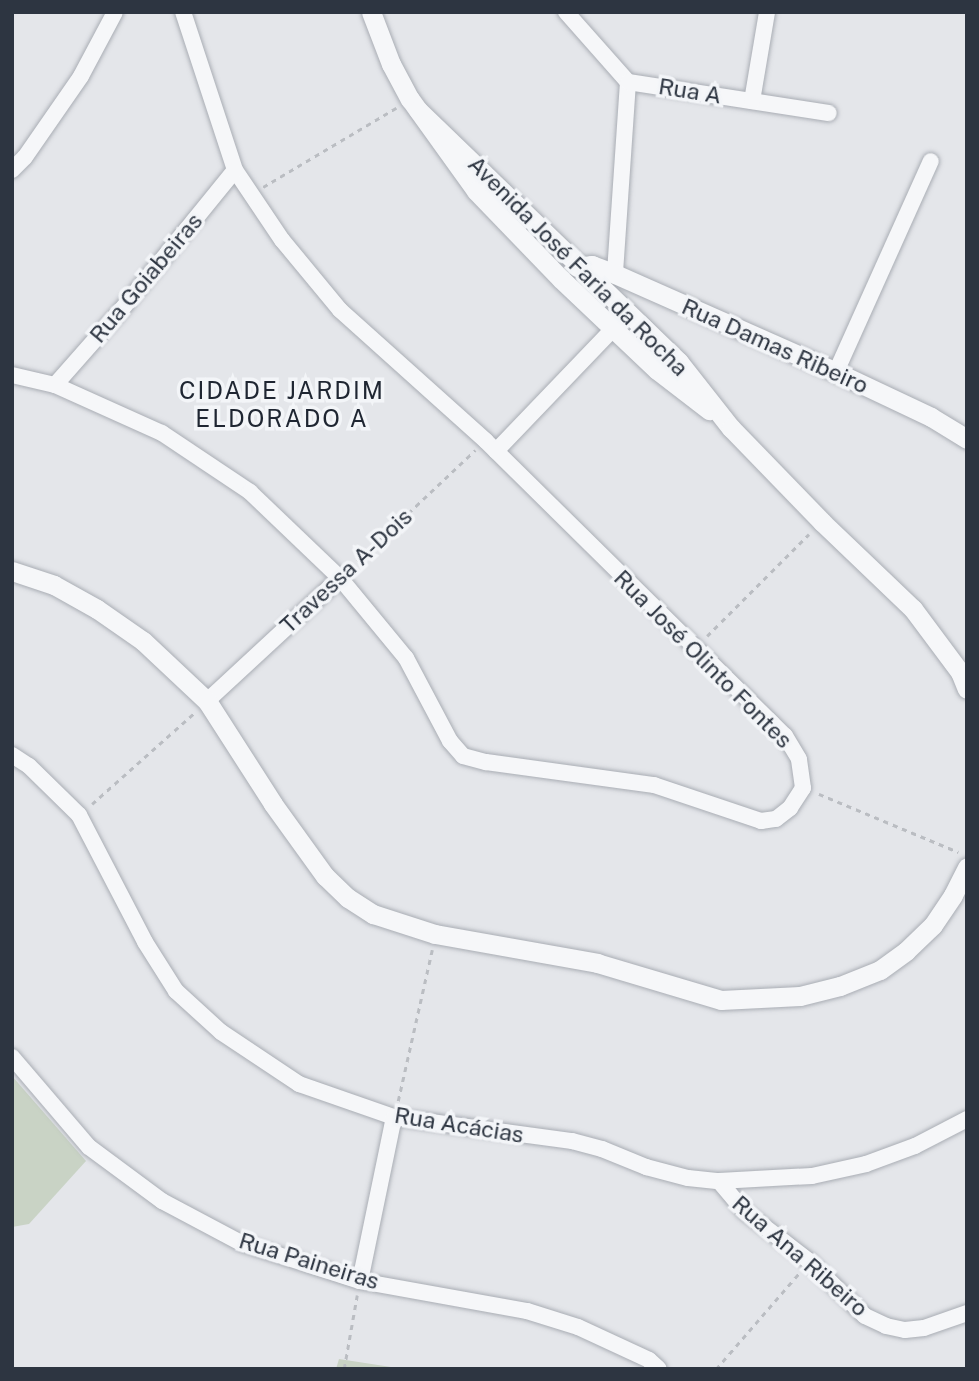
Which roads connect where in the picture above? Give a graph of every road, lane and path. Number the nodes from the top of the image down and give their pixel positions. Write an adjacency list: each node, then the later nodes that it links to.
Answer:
1 (115, 12): 11 (street)
2 (183, 12): 12 (street, Rua José Olinto Fontes)
3 (371, 12): 8 (street, Avenida José Faria da Rocha)
4 (566, 12): 6 (street)
5 (767, 12): 7 (street, Rua A)
6 (628, 82): 7 (street, Rua A); 16 (street)
7 (752, 101): 9 (street, Rua A)
8 (414, 105): 13 (path); 14 (street, Avenida José Faria da Rocha); 15 (street, Avenida José Faria da Rocha)
9 (829, 113)
10 (931, 161): 19 (street)
11 (12, 170)
12 (235, 170): 13 (street, Rua José Olinto Fontes); 21 (street, Rua Goiabeiras)
13 (252, 194): 24 (street, Rua José Olinto Fontes)
14 (524, 240): 15 (street, Rua Damas Ribeiro); 17 (street, Avenida José Faria da Rocha)
15 (579, 266): 16 (street, Rua Damas Ribeiro); 18 (street, Avenida José Faria da Rocha)
16 (615, 274): 19 (street, Rua Damas Ribeiro)
17 (614, 328): 18 (street); 22 (street, Avenida José Faria da Rocha); 24 (street)
18 (678, 362): 22 (street, Avenida José Faria da Rocha)
19 (835, 372): 23 (street, Rua Damas Ribeiro)
20 (12, 375): 21 (street)
21 (55, 385): 27 (street)
22 (732, 428): 25 (street, Avenida José Faria da Rocha)
23 (967, 439)
24 (491, 446): 27 (path, Travessa A-Dois); 28 (street, Rua José Olinto Fontes)
25 (822, 522): 28 (path); 29 (street, Avenida José Faria da Rocha)
26 (12, 571): 30 (street)
27 (340, 578): 30 (street, Travessa A-Dois); 32 (street)
28 (695, 648): 32 (street, Rua José Olinto Fontes)
29 (967, 689)
30 (207, 701): 33 (path); 36 (street)
31 (12, 755): 33 (street, Rua Acácias)
32 (803, 788): 34 (path)
33 (79, 815): 38 (street, Rua Acácias)
34 (967, 855)
35 (967, 867): 36 (street)
36 (435, 934): 38 (path)
37 (12, 1056): 42 (street, Rua Paineiras)
38 (394, 1118): 40 (street, Rua Acácias); 42 (street)
39 (967, 1119): 40 (street, Rua Acácias)
40 (719, 1181): 41 (street, Rua Ana Ribeiro)
41 (808, 1261): 43 (street, Rua Ana Ribeiro); 46 (path)
42 (360, 1281): 44 (path); 45 (street, Rua Paineiras)
43 (967, 1313)
44 (344, 1369)
45 (659, 1369)
46 (716, 1369)

